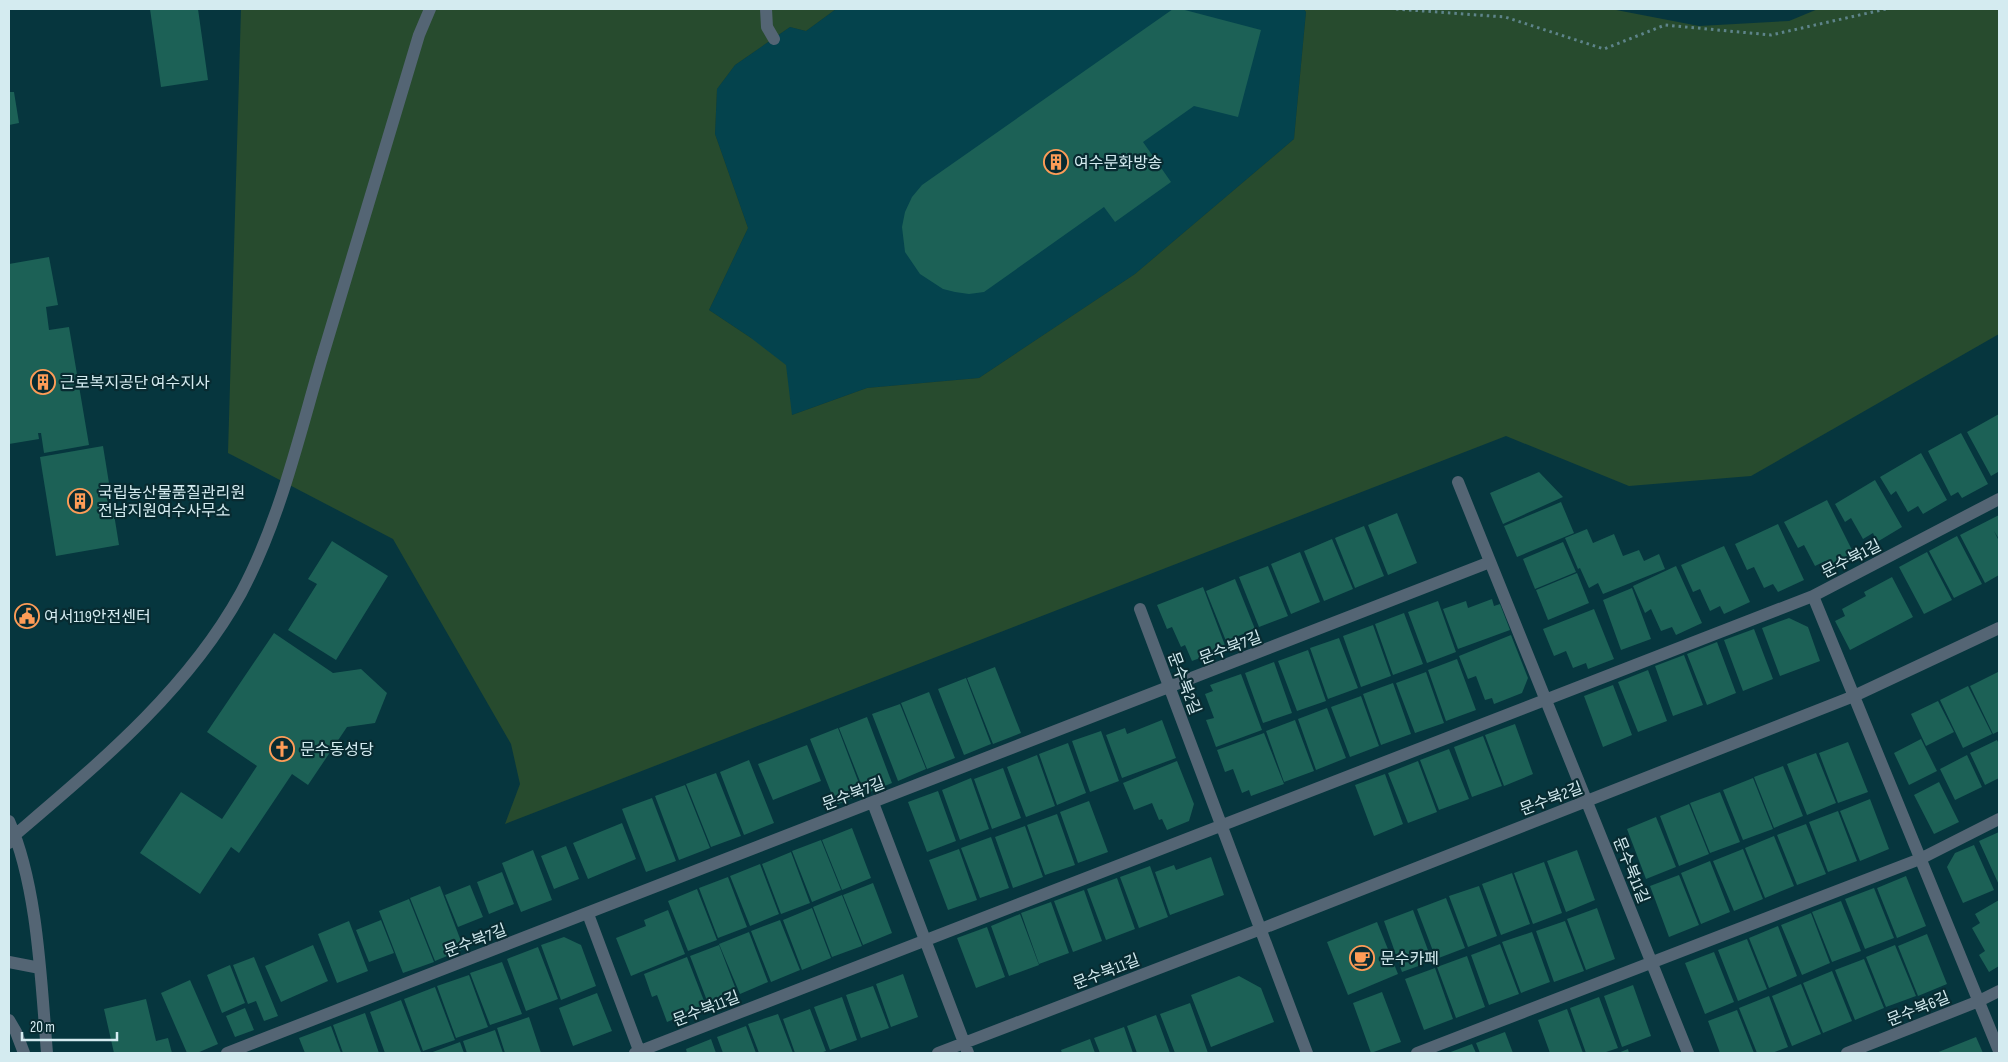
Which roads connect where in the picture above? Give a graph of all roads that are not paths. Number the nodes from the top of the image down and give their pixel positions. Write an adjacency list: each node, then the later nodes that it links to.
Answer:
1 (430, 9): 18 (street)
2 (766, 9): 3 (street)
3 (774, 39)
4 (1458, 482): 6 (street)
5 (1999, 499): 7 (street, 문수북1길)
6 (1490, 562): 10 (street, 문수북7길); 12 (street)
7 (1813, 596): 11 (street, 문수북1길); 12 (street)
8 (1140, 609): 10 (street, 문수북2길)
9 (1999, 628): 11 (street)
10 (1169, 688): 14 (street, 문수북7길); 17 (street, 문수북2길)
11 (1854, 696): 13 (street, 문수북2길); 19 (street, 문수북1길)
12 (1545, 700): 13 (street, 문수북11길); 17 (street)
13 (1586, 801): 21 (street, 문수북2길); 24 (street, 문수북11길)
14 (873, 803): 20 (street, 문수북7길); 22 (street)
15 (1999, 819): 19 (street)
16 (9, 821): 18 (street)
17 (1221, 825): 21 (street, 문수북2길); 22 (street, 문수북11길)
18 (12, 839): 25 (street)
19 (1920, 859): 24 (street); 27 (street, 문수북1길)
20 (588, 914): 34 (street, 문수북7길); 35 (street, 문수북11길)
21 (1261, 929): 31 (street, 문수북11길); 37 (street, 문수북2길)
22 (925, 940): 31 (street); 35 (street, 문수북11길)
23 (9, 962): 25 (street)
24 (1651, 962): 38 (street); 39 (street, 문수북11길)
25 (40, 968): 33 (street)
26 (1999, 990): 27 (street, 문수북6길)
27 (1979, 1001): 32 (street, 문수북1길); 40 (street, 문수북6길)
28 (9, 1020): 30 (street)
29 (9, 1035): 30 (street)
30 (18, 1047)
31 (966, 1048): 36 (street, 문수북11길)
32 (1999, 1051)
33 (47, 1053)
34 (227, 1053)
35 (638, 1053)
36 (938, 1053)
37 (1307, 1053)
38 (1417, 1053)
39 (1688, 1053)
40 (1847, 1053)

